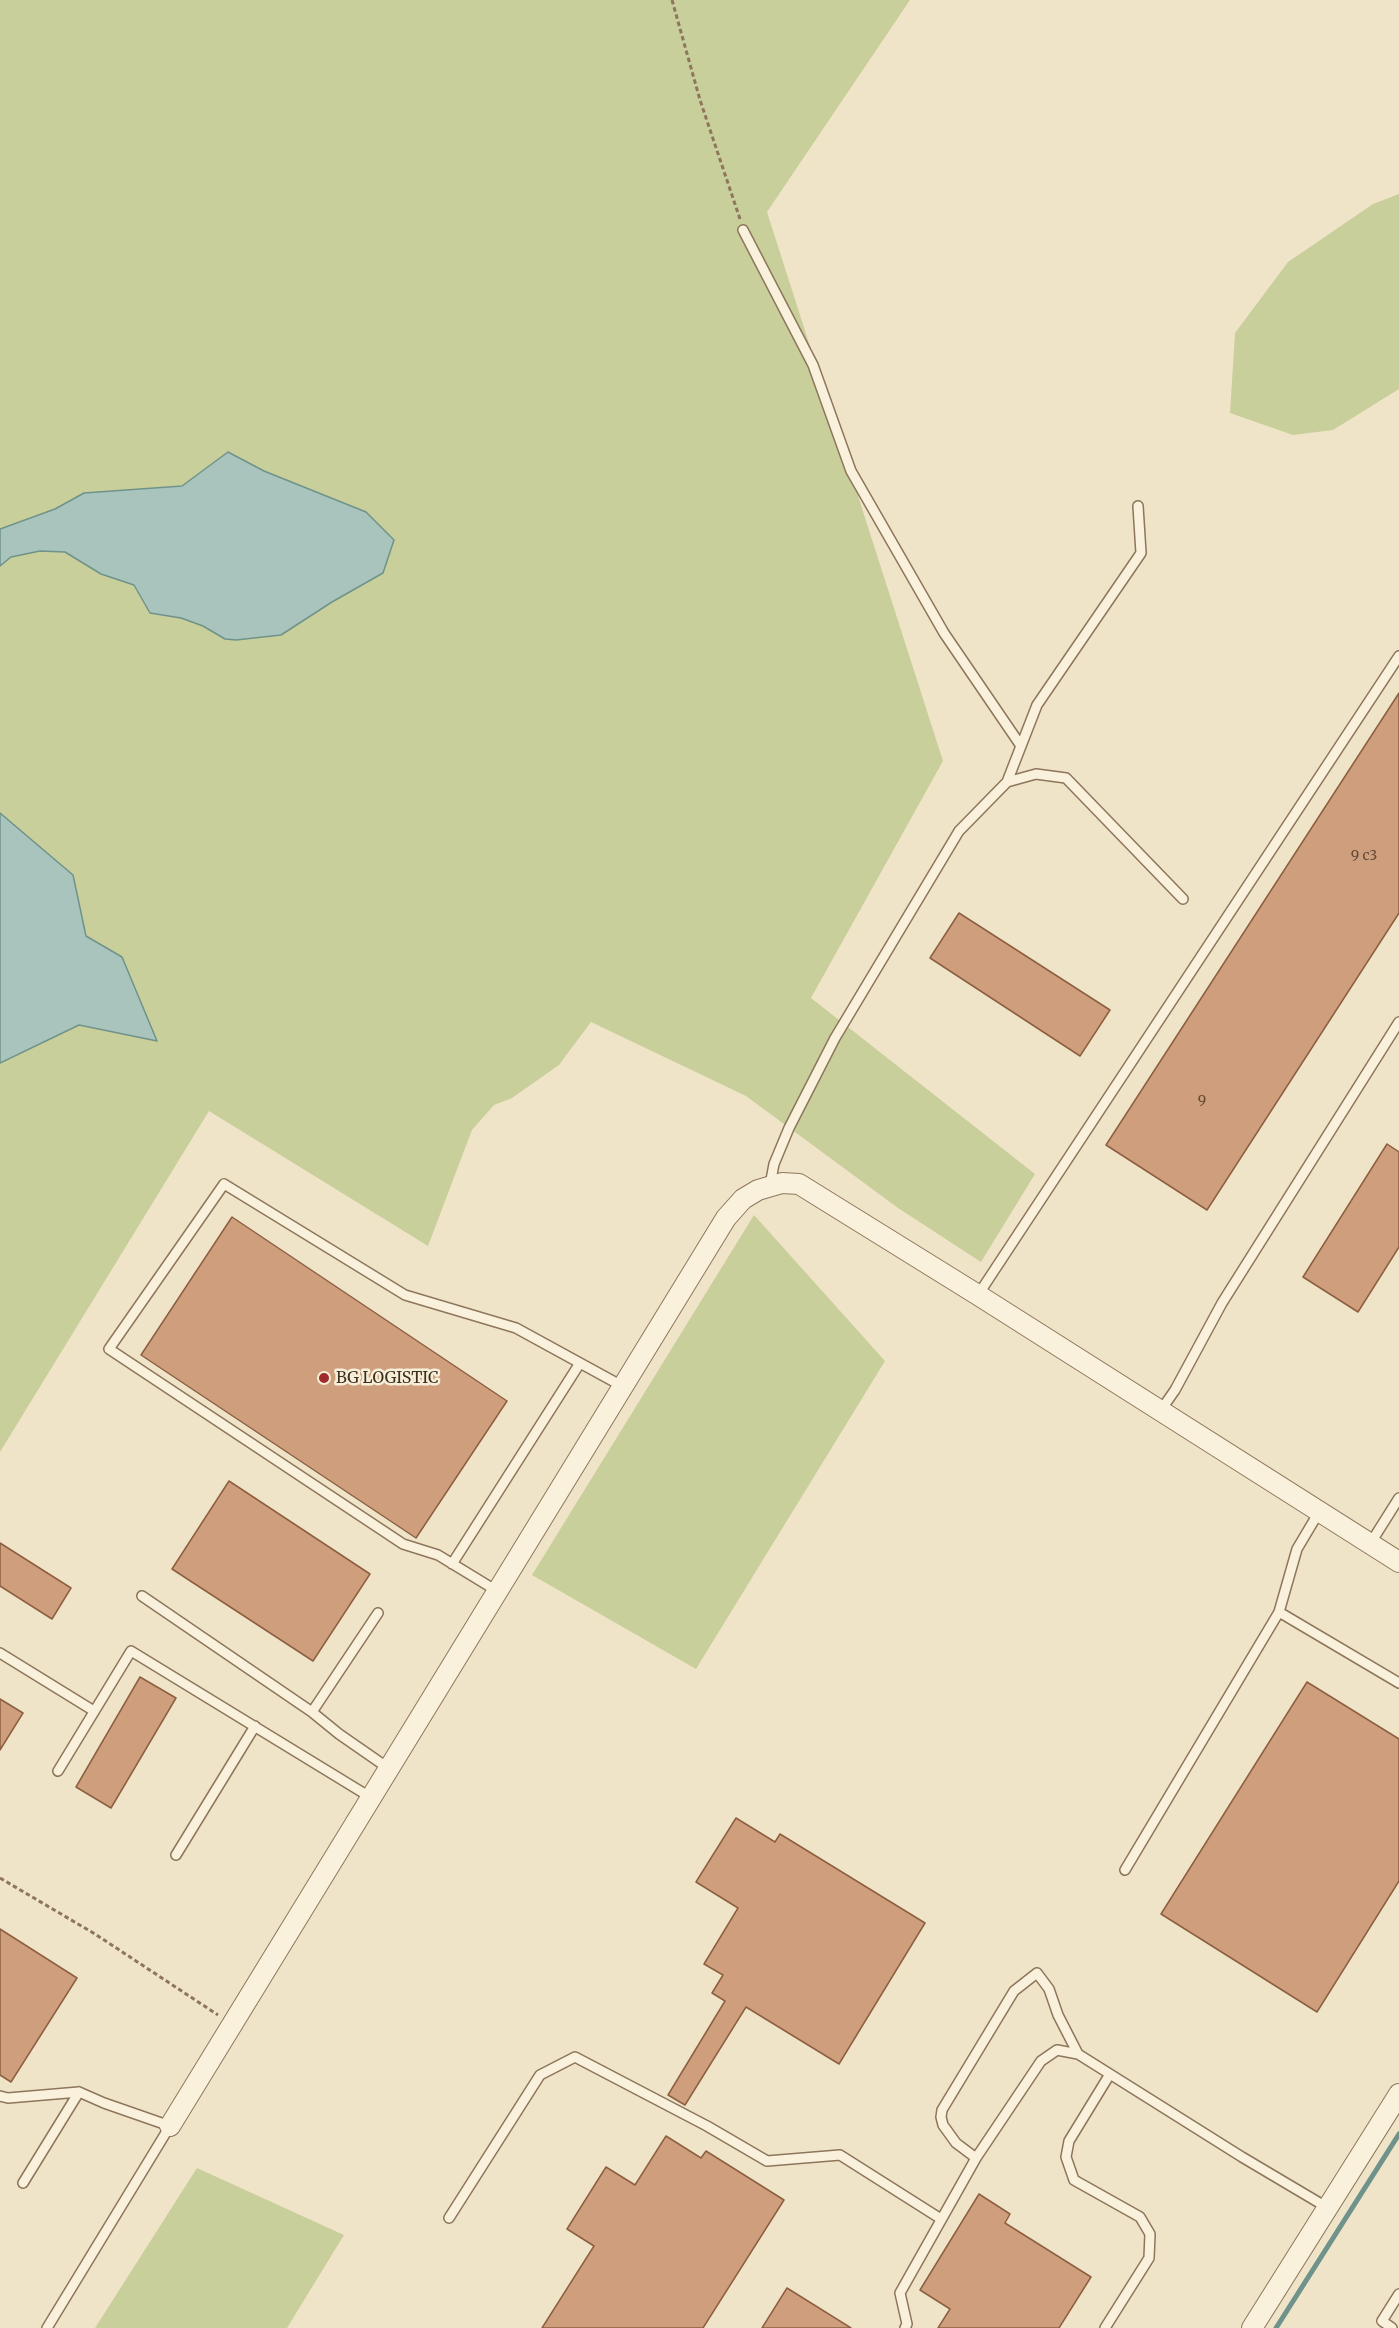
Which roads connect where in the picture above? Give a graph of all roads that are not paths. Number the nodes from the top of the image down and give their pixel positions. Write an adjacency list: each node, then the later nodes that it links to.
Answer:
1 (743, 230): 4 (lane)
2 (1138, 506): 4 (lane)
3 (1399, 656): 9 (lane)
4 (1021, 746): 5 (lane)
5 (1007, 782): 6 (lane); 8 (lane)
6 (1184, 899)
7 (1399, 1022): 12 (lane)
8 (770, 1185): 9 (street); 11 (street)
9 (978, 1295): 12 (street)
10 (580, 1363): 11 (lane); 17 (lane); 17 (lane)
11 (622, 1386): 18 (street)
12 (1161, 1410): 14 (street)
13 (1399, 1497): 15 (lane)
14 (1320, 1512): 15 (street); 21 (lane)
15 (1370, 1544): 16 (street)
16 (1399, 1562)
17 (452, 1564): 18 (lane)
18 (496, 1591): 27 (street)
19 (142, 1596): 25 (lane)
20 (378, 1612): 25 (lane)
21 (1279, 1612): 23 (lane); 31 (lane)
22 (0, 1653): 24 (lane)
23 (1399, 1683)
24 (94, 1711): 26 (lane); 28 (lane)
25 (312, 1712): 27 (lane)
26 (255, 1726): 29 (lane); 30 (lane)
27 (388, 1768): 29 (street)
28 (58, 1772)
29 (370, 1797): 37 (street)
30 (176, 1855)
31 (1125, 1869)
32 (1078, 2054): 33 (lane); 38 (lane); 38 (lane)
33 (1110, 2074): 40 (lane); 46 (lane)
34 (79, 2092): 36 (lane); 37 (lane); 39 (lane)
35 (1399, 2094): 40 (street)
36 (0, 2096)
37 (170, 2126): 44 (lane)
38 (976, 2158): 42 (lane)
39 (23, 2183)
40 (1328, 2208): 47 (street)
41 (449, 2218): 42 (lane)
42 (941, 2219): 45 (lane)
43 (1399, 2294): 48 (lane)
44 (46, 2328)
45 (905, 2328)
46 (1105, 2328)
47 (1252, 2328)
48 (1392, 2328)

